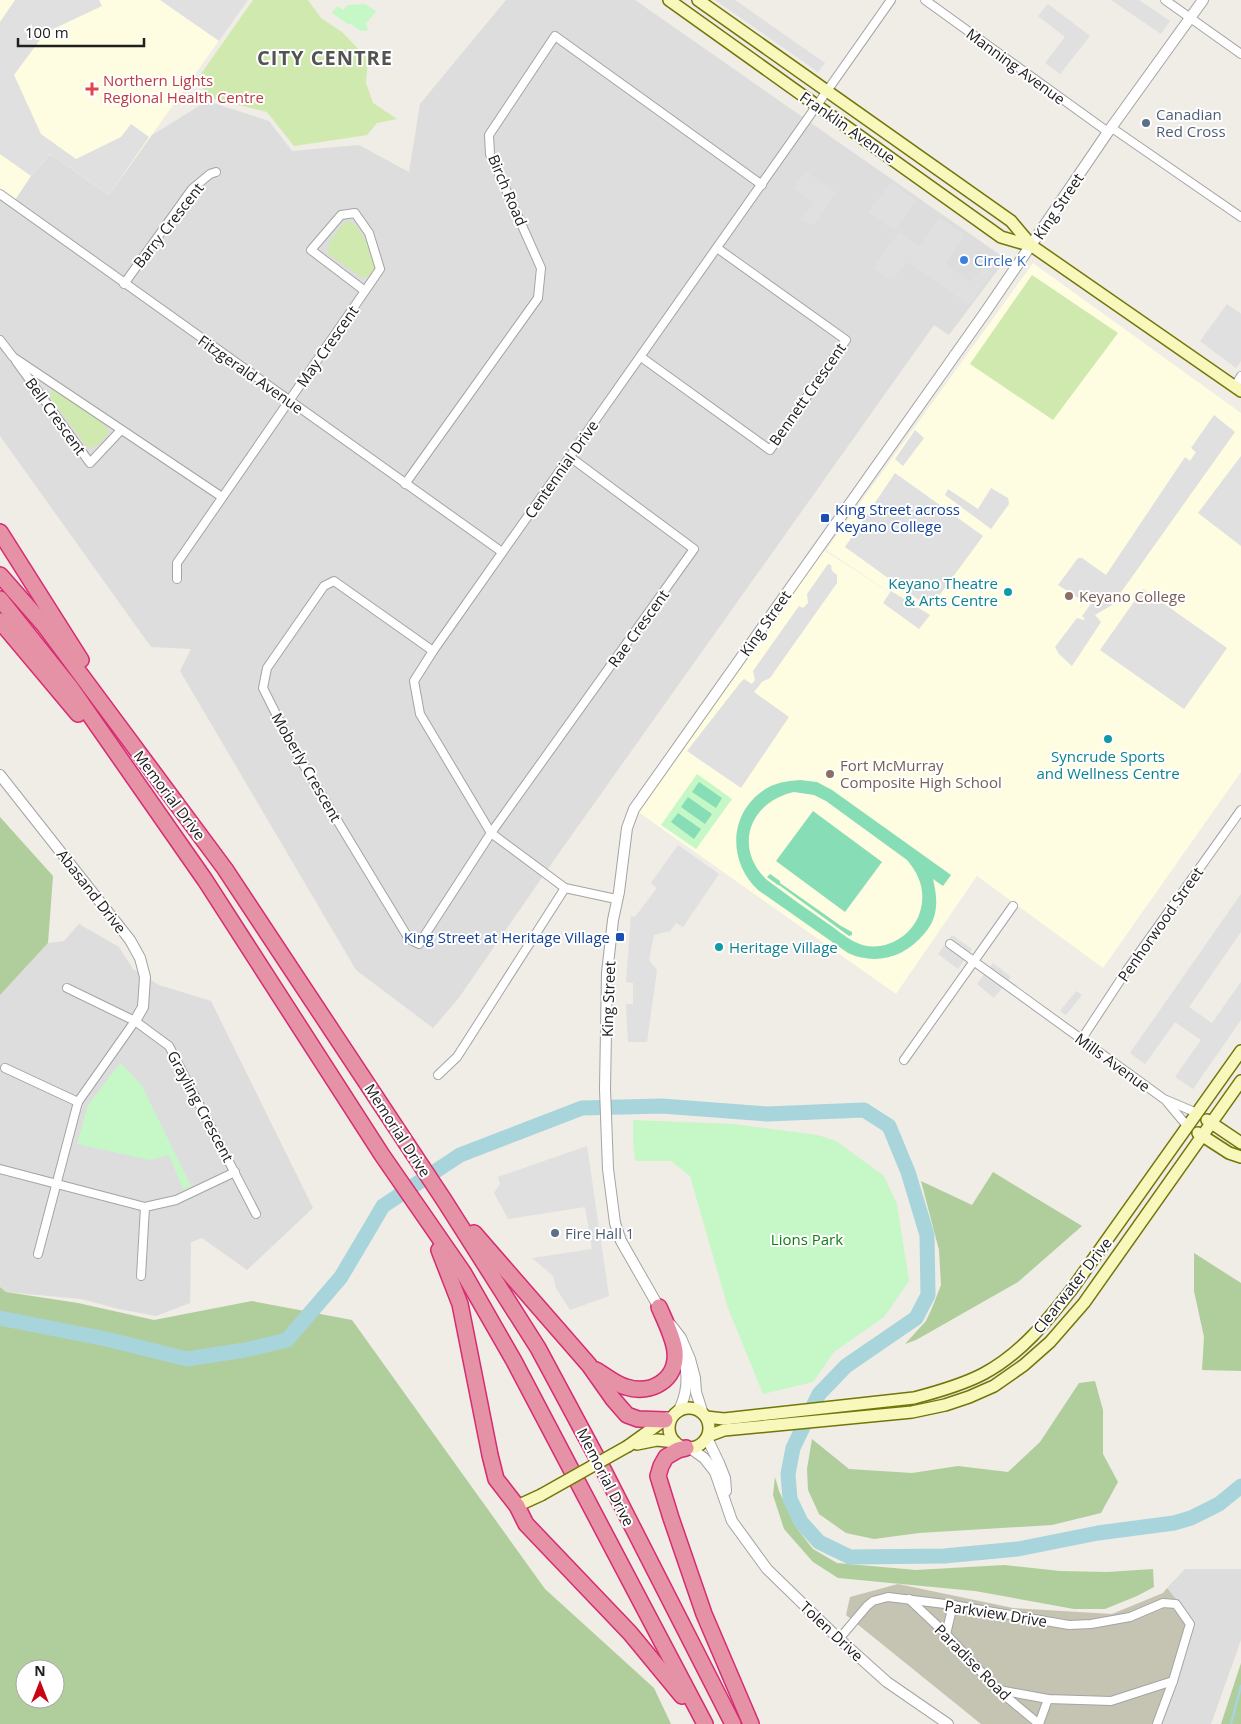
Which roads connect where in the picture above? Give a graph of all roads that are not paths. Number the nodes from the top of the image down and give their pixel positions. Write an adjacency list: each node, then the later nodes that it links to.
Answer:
1 (670, 0): 10 (main road, Franklin Avenue)
2 (698, 0): 9 (main road, Franklin Avenue)
3 (891, 0): 9 (street, Centennial Drive)
4 (924, 0): 11 (street, Manning Avenue)
5 (1165, 0): 7 (street)
6 (1203, 0): 7 (street, King Street)
7 (1190, 18): 8 (street); 11 (street, King Street)
8 (1241, 54)
9 (827, 92): 10 (street, Centennial Drive); 16 (main road, Franklin Avenue)
10 (818, 105): 13 (street, Centennial Drive); 16 (main road, Franklin Avenue)
11 (1110, 130): 15 (street, Manning Avenue); 16 (street, King Street)
12 (216, 172): 18 (street, Barry Crescent)
13 (762, 185): 17 (street, Centennial Drive); 28 (street, Birch Road)
14 (0, 195): 18 (street, Fitzgerald Avenue)
15 (1241, 216)
16 (1032, 246): 24 (main road, Franklin Avenue); 43 (street, King Street)
17 (717, 248): 21 (street, Centennial Drive); 21 (street, Bennett Crescent)
18 (124, 284): 25 (street, Fitzgerald Avenue)
19 (365, 291): 19 (street, May Crescent); 25 (street, May Crescent)
20 (0, 340): 22 (street, Bell Crescent)
21 (641, 356): 27 (street, Centennial Drive)
22 (13, 357): 26 (street, Bell Crescent); 26 (street, Bell Crescent)
23 (1241, 376): 24 (street)
24 (1238, 389)
25 (289, 401): 28 (street, Fitzgerald Avenue); 29 (street)
26 (121, 430): 29 (street, Bell Crescent)
27 (570, 458): 31 (street, Centennial Drive); 41 (street, Rae Crescent)
28 (405, 484): 31 (street, Fitzgerald Avenue)
29 (222, 497): 33 (street)
30 (0, 532): 37 (highway)
31 (502, 552): 36 (street, Centennial Drive)
32 (0, 575): 37 (highway, Memorial Drive)
33 (177, 579)
34 (0, 599): 39 (highway, Memorial Drive)
35 (0, 621): 39 (highway)
36 (432, 651): 41 (street, Centennial Drive); 41 (street, Moberly Crescent)
37 (146, 762): 66 (highway, Memorial Drive)
38 (0, 775): 48 (street, Abasand Drive)
39 (148, 798): 69 (highway, Memorial Drive)
40 (1241, 810): 49 (street, Penhorwood Street)
41 (491, 833): 42 (street, Centennial Drive)
42 (565, 888): 43 (street, Centennial Drive); 53 (street)
43 (616, 899): 72 (street, King Street)
44 (1013, 906): 46 (street)
45 (950, 944): 46 (street, Mills Avenue)
46 (975, 961): 49 (street, Mills Avenue); 51 (street)
47 (67, 988): 48 (street, Grayling Crescent)
48 (135, 1021): 56 (street); 64 (street, Grayling Crescent)
49 (1081, 1040): 55 (street, Mills Avenue)
50 (1241, 1051): 57 (main road, Clearwater Drive)
51 (904, 1060)
52 (5, 1068): 56 (street)
53 (438, 1075)
54 (1241, 1081): 58 (main road, Clearwater Drive)
55 (1164, 1099): 57 (street, Mills Avenue); 59 (street, Mills Avenue)
56 (78, 1102): 65 (street)
57 (1198, 1114): 58 (main road); 59 (main road, Clearwater Drive)
58 (1212, 1124): 60 (main road, Clearwater Drive); 61 (main road)
59 (1188, 1126): 60 (main road); 77 (main road, Clearwater Drive)
60 (1203, 1136): 62 (main road); 77 (main road, Clearwater Drive)
61 (1241, 1143)
62 (1241, 1158)
63 (0, 1169): 65 (street, Grayling Crescent)
64 (235, 1172): 67 (street, Grayling Crescent); 68 (street)
65 (56, 1183): 67 (street, Grayling Crescent); 70 (street)
66 (444, 1200): 74 (highway); 91 (highway, Memorial Drive)
67 (145, 1207): 71 (street)
68 (256, 1214)
69 (424, 1218): 81 (highway); 90 (highway, Memorial Drive)
70 (38, 1254)
71 (142, 1276)
72 (659, 1307): 73 (street, King Street); 74 (highway)
73 (671, 1326): 75 (street, King Street); 76 (street, King Street)
74 (589, 1365): 75 (highway)
75 (673, 1415): 76 (main road); 79 (main road); 80 (main road)
76 (704, 1416): 77 (main road, Clearwater Drive); 78 (main road)
77 (724, 1425): 78 (main road, Clearwater Drive)
78 (707, 1437): 80 (main road); 82 (street, Tolen Drive)
79 (628, 1446): 80 (main road); 81 (main road, bridge)
80 (684, 1446): 82 (street, Tolen Drive); 92 (highway)
81 (517, 1506): 90 (highway)
82 (732, 1521): 86 (street, Tolen Drive)
83 (908, 1599): 84 (street, Parkview Drive); 85 (street, Paradise Road); 86 (street, Parkview Drive)
84 (953, 1605): 85 (street); 87 (street, Parkview Drive)
85 (946, 1634): 88 (street, Paradise Road)
86 (839, 1640): 93 (street, Tolen Drive)
87 (1174, 1681): 89 (street); 95 (street)
88 (998, 1689): 89 (street); 94 (street, Paradise Road)
89 (1048, 1699): 94 (street)
90 (704, 1724)
91 (733, 1724)
92 (751, 1724)
93 (948, 1724)
94 (1039, 1724)
95 (1157, 1724)

